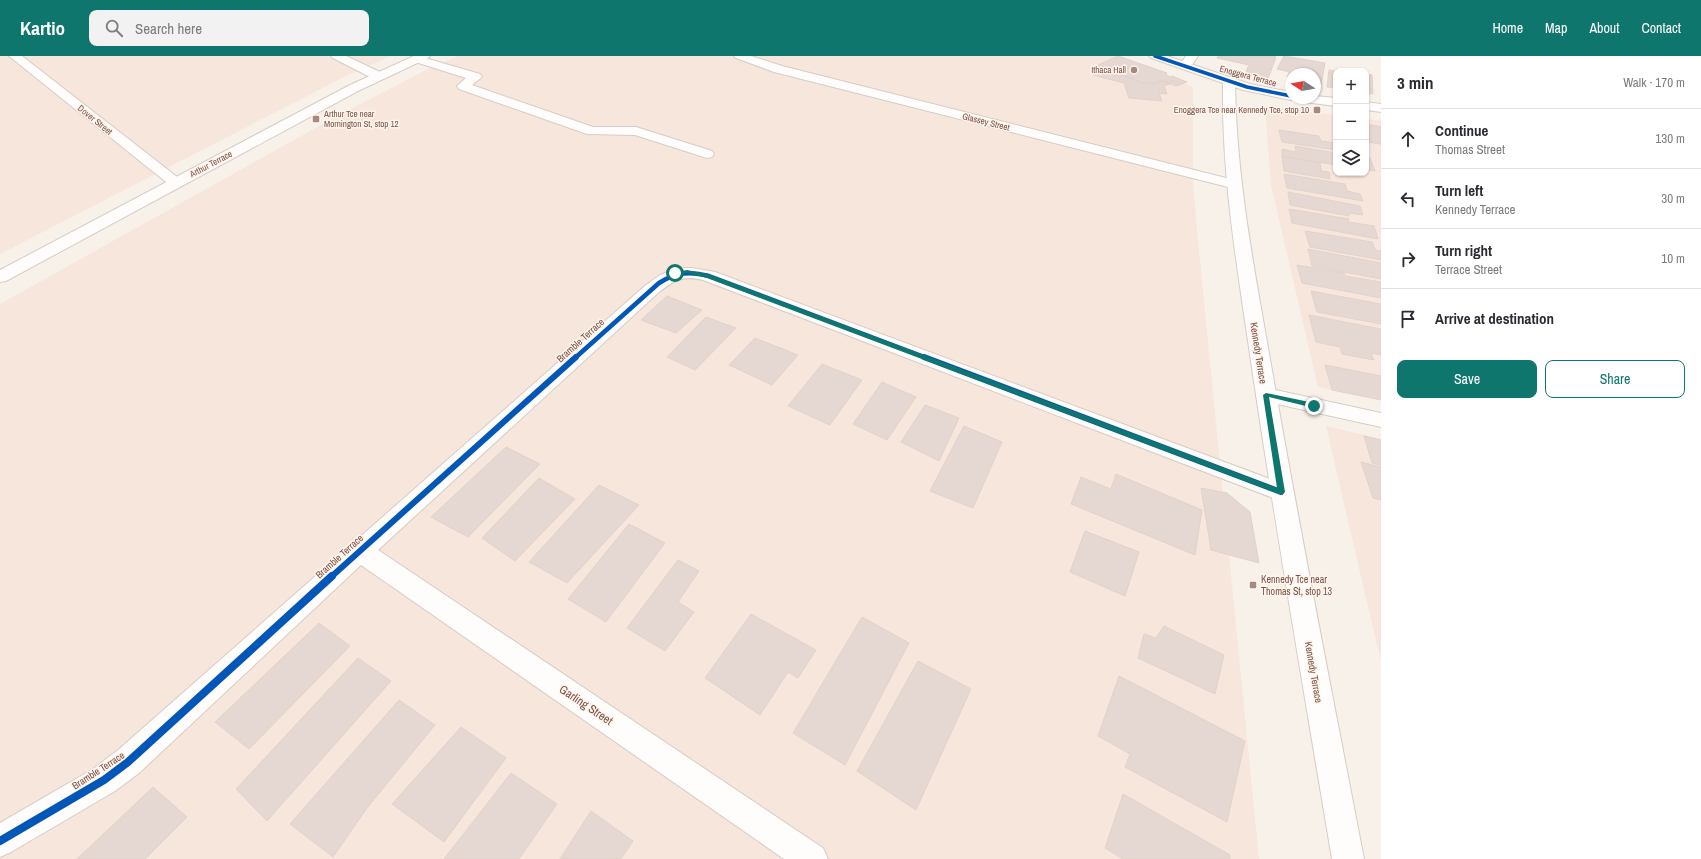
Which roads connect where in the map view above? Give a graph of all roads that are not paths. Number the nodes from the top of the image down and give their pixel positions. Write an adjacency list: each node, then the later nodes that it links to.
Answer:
1 (15, 56): 16 (street, Dover Street)
2 (336, 56): 8 (street)
3 (740, 56): 17 (street, Glassey Street)
4 (1156, 56): 7 (street, Enoggera Terrace)
5 (1192, 56): 7 (street)
6 (420, 57): 8 (street, Arthur Terrace); 15 (street)
7 (1185, 66): 9 (street, Enoggera Terrace)
8 (378, 76): 16 (street, Arthur Terrace)
9 (1229, 81): 10 (street, Enoggera Terrace); 17 (street, Kennedy Terrace)
10 (1285, 95)
11 (1321, 100): 12 (street)
12 (1333, 102)
13 (1369, 106): 14 (street)
14 (1381, 108)
15 (707, 154)
16 (176, 183): 18 (street, Arthur Terrace)
17 (1233, 184): 19 (street, Kennedy Terrace)
18 (0, 277)
19 (1266, 395): 20 (street); 21 (street, Kennedy Terrace)
20 (1381, 420)
21 (1282, 492): 22 (street, Bramble Terrace); 25 (street, Kennedy Terrace)
22 (360, 551): 23 (street, Bramble Terrace); 24 (street, Garling Street)
23 (0, 841)
24 (812, 859)
25 (1348, 859)

